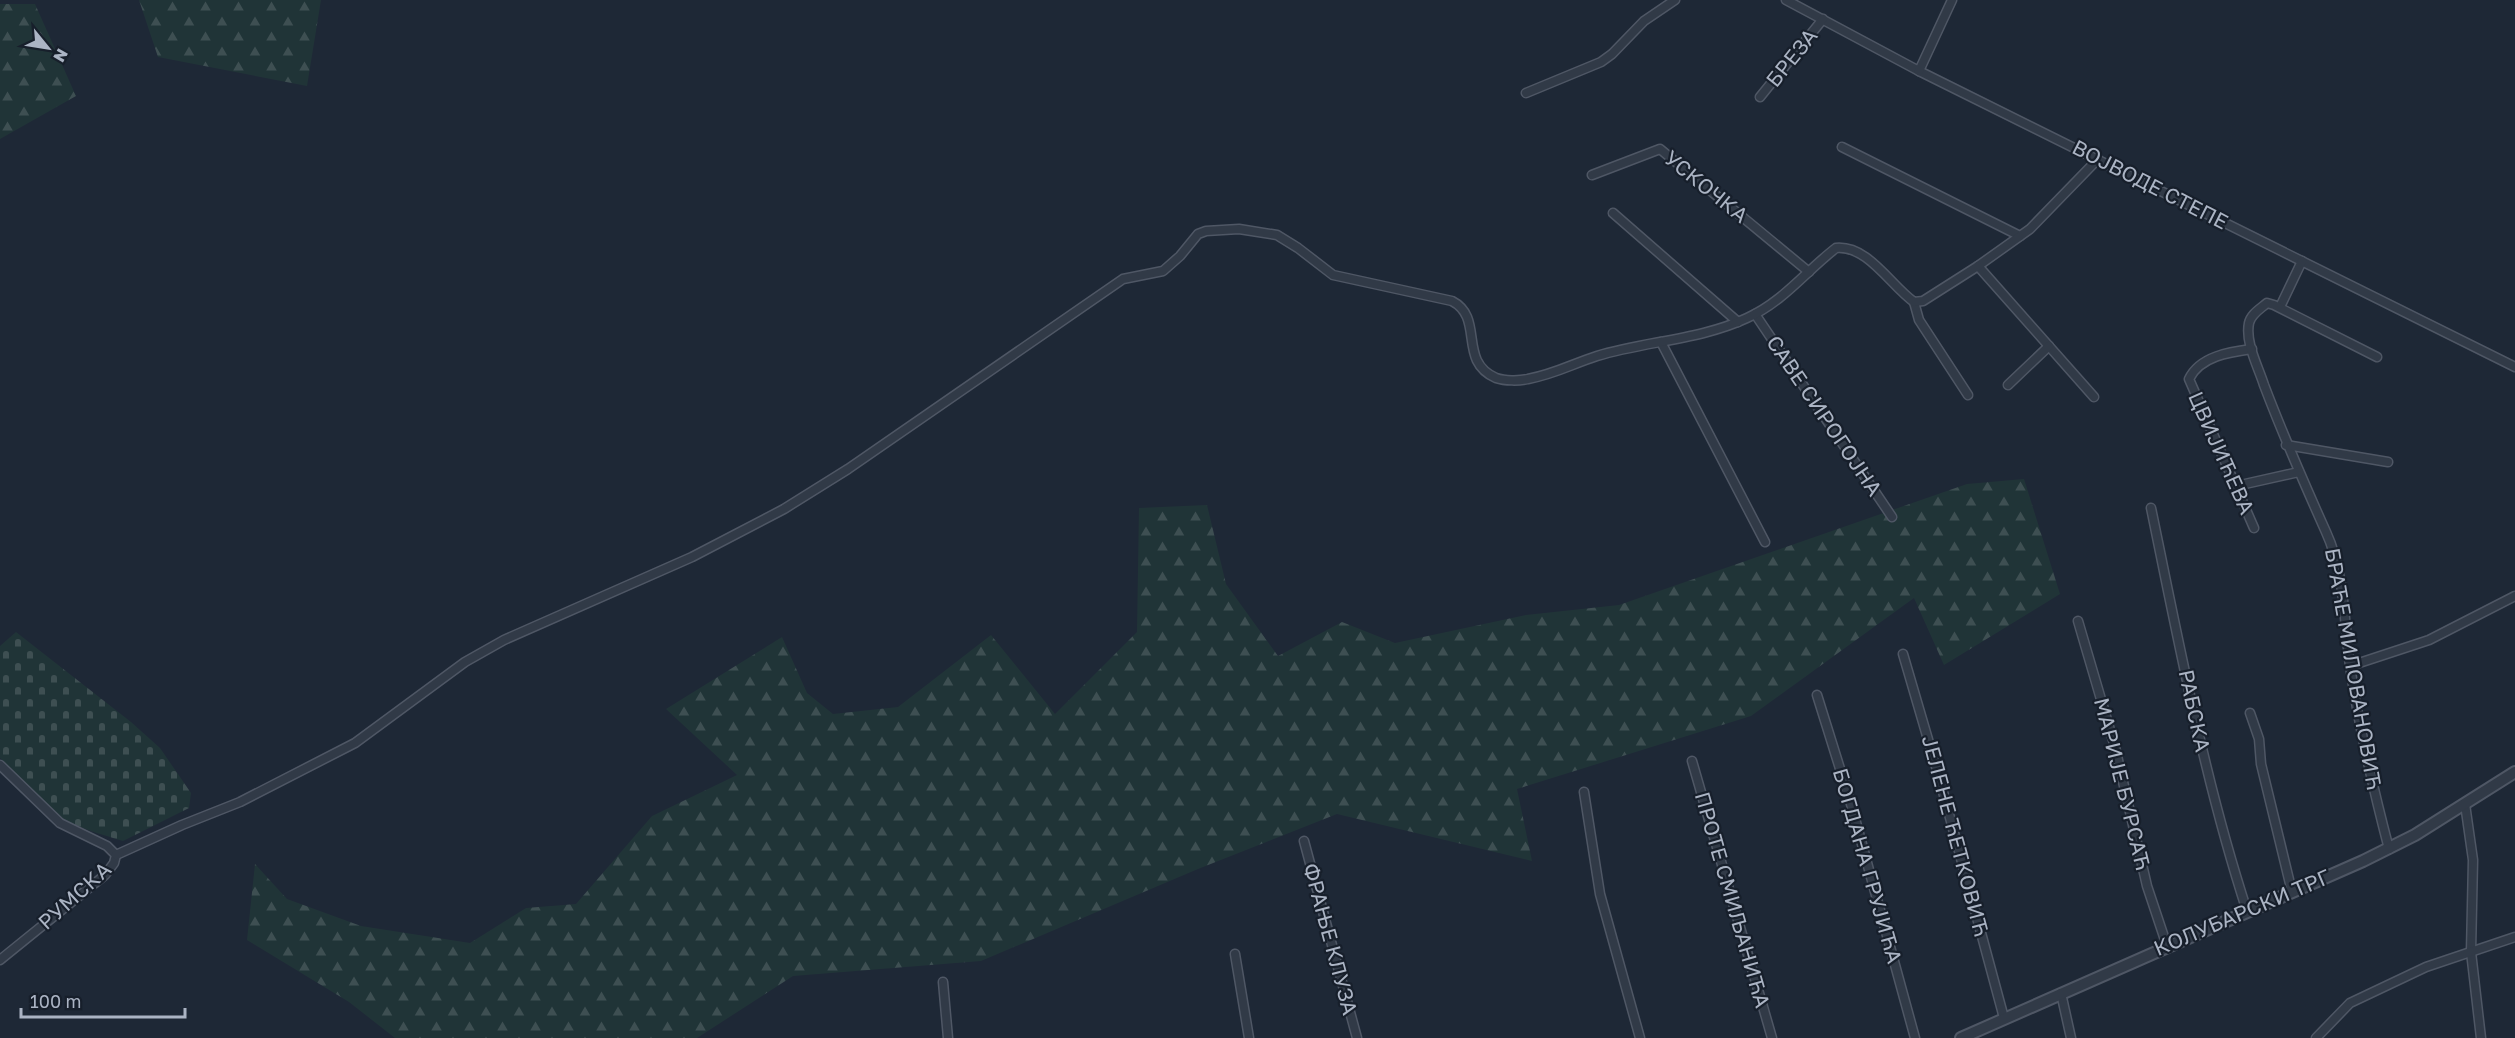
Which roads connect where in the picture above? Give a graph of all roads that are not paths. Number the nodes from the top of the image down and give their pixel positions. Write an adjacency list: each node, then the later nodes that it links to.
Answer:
1 (1675, 0): 6 (street)
2 (1786, 0): 4 (street, ВОЈВОДЕ СТЕПЕ)
3 (1952, 0): 5 (street)
4 (1823, 19): 5 (street, ВОЈВОДЕ СТЕПЕ); 7 (street, БРЕЗА)
5 (1919, 71): 9 (street, ВОЈВОДЕ СТЕПЕ)
6 (1526, 93)
7 (1760, 97)
8 (1842, 147): 12 (street)
9 (2098, 159): 12 (street); 13 (street, ВОЈВОДЕ СТЕПЕ)
10 (1592, 175): 15 (street, УСКОЧКА)
11 (1613, 213): 19 (street)
12 (2020, 236): 14 (street)
13 (2302, 261): 17 (street); 24 (street, ВОЈВОДЕ СТЕПЕ)
14 (1978, 267): 16 (street); 21 (street)
15 (1809, 272): 16 (street); 18 (street)
16 (1914, 302): 26 (street)
17 (2277, 306): 22 (street, БРАЋЕ МИЛОВАНОВИЋ); 23 (street)
18 (1755, 314): 19 (street); 33 (street, САВЕ СИРОГОЈНА)
19 (1738, 322): 20 (street)
20 (1661, 342): 35 (street); 49 (street)
21 (2049, 346): 25 (street); 27 (street)
22 (2252, 349): 28 (street, БРАЋЕ МИЛОВАНОВИЋ); 31 (street, ЦВИЈИЋЕВА)
23 (2377, 357)
24 (2515, 367)
25 (2008, 385)
26 (1968, 395)
27 (2094, 397)
28 (2286, 444): 29 (street); 30 (street, БРАЋЕ МИЛОВАНОВИЋ)
29 (2388, 462)
30 (2299, 472): 31 (street); 39 (street, БРАЋЕ МИЛОВАНОВИЋ)
31 (2236, 486): 34 (street, ЦВИЈИЋЕВА)
32 (2151, 508): 51 (street, РАБСКА)
33 (1892, 518)
34 (2254, 528)
35 (1765, 542)
36 (2515, 596): 39 (street)
37 (2078, 621): 53 (street, МАРИЈЕ БУРСАЋ)
38 (1903, 654): 59 (street, ЈЕЛЕНЕ ЋЕТКОВИЋ)
39 (2350, 666): 48 (street, БРАЋЕ МИЛОВАНОВИЋ)
40 (1816, 695): 65 (street, БОГДАНА ГРУЈИЋА)
41 (2250, 713): 50 (street)
42 (1692, 761): 64 (street, ПРОТЕ СМИЉАНИЋА)
43 (0, 765): 49 (street, РУМСКА)
44 (2515, 772): 46 (street, КОЛУБАРСКИ ТРГ)
45 (1584, 792): 63 (street)
46 (2465, 804): 48 (street, КОЛУБАРСКИ ТРГ); 54 (street)
47 (1304, 841): 62 (street, ФРАЊЕ КЛУЗА)
48 (2389, 849): 50 (street, КОЛУБАРСКИ ТРГ)
49 (116, 855): 56 (street, РУМСКА)
50 (2292, 892): 51 (street, КОЛУБАРСКИ ТРГ)
51 (2247, 911): 53 (street, КОЛУБАРСКИ ТРГ)
52 (2515, 936): 54 (street)
53 (2167, 946): 58 (street, КОЛУБАРСКИ ТРГ)
54 (2471, 952): 68 (street); 69 (street)
55 (1235, 954): 61 (street)
56 (0, 960)
57 (943, 982): 60 (street)
58 (2061, 993): 59 (street, КОЛУБАРСКИ ТРГ); 67 (street)
59 (2004, 1018): 66 (street, КОЛУБАРСКИ ТРГ)
60 (948, 1038)
61 (1249, 1038)
62 (1357, 1038)
63 (1640, 1038)
64 (1772, 1038)
65 (1915, 1038)
66 (1961, 1038)
67 (2071, 1038)
68 (2316, 1038)
69 (2481, 1038)

